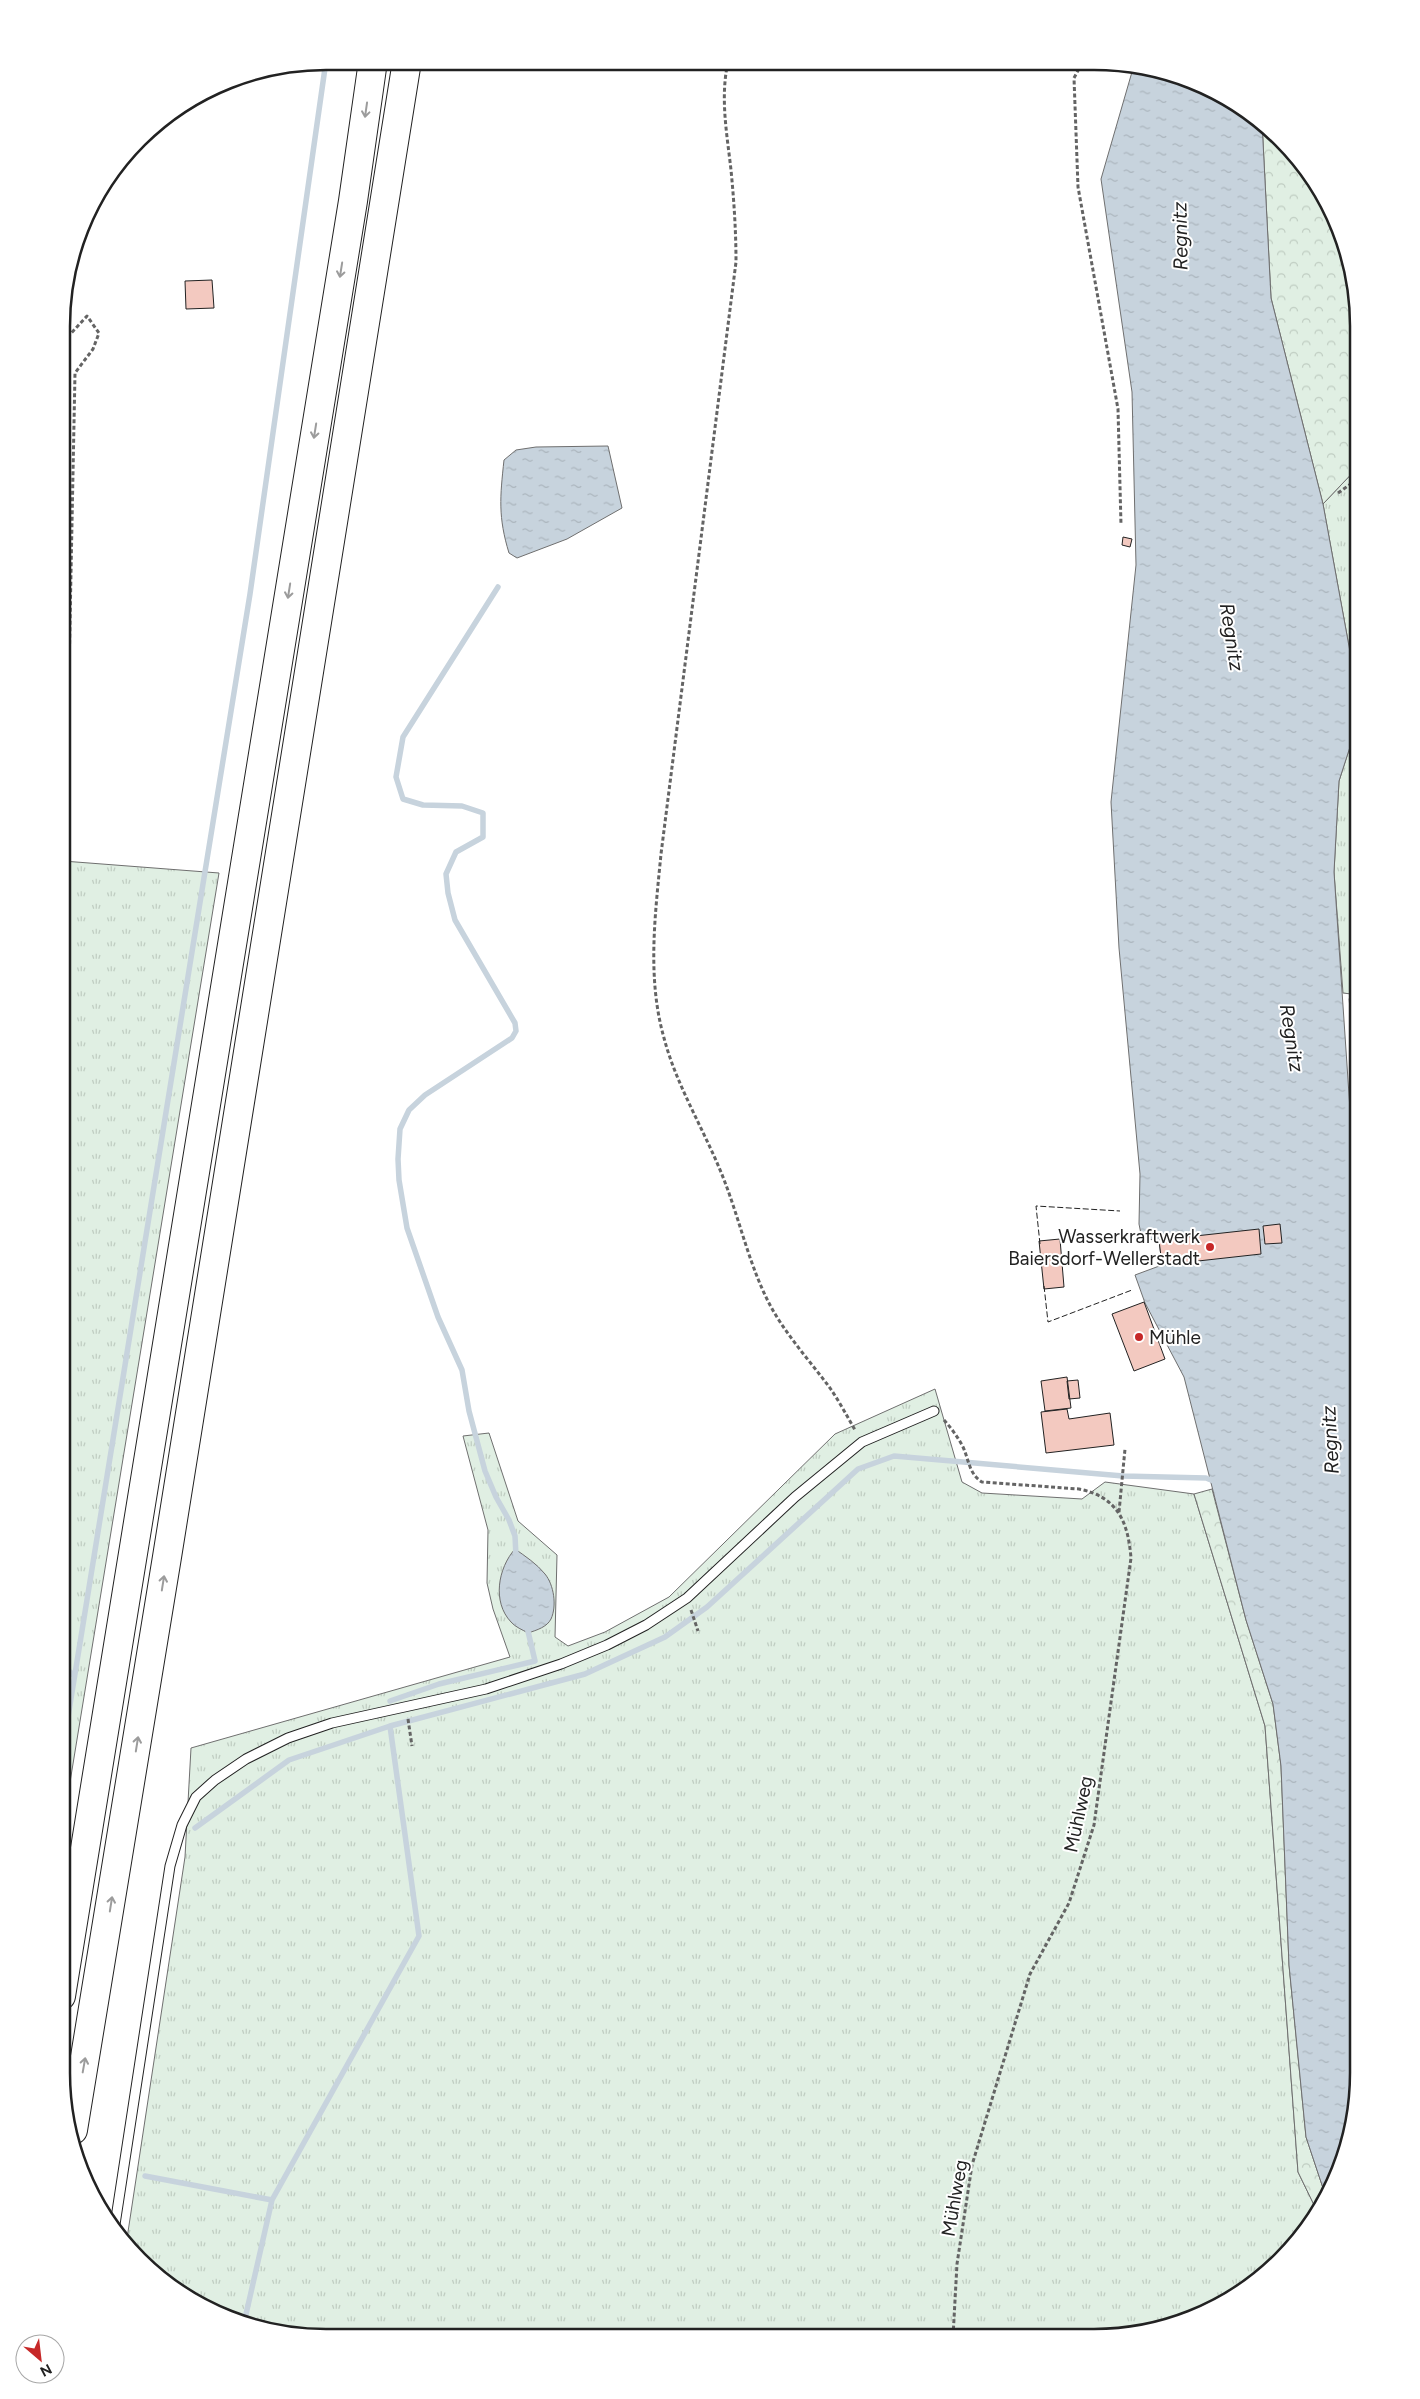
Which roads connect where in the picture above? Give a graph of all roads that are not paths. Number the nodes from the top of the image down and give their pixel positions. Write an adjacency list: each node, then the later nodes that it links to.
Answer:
1 (372, 70): 4 (highway, one-way to 4)
2 (406, 70): 5 (highway, one-way to 2)
3 (934, 1411): 6 (lane)
4 (70, 1941)
5 (74, 2118)
6 (116, 2219)

